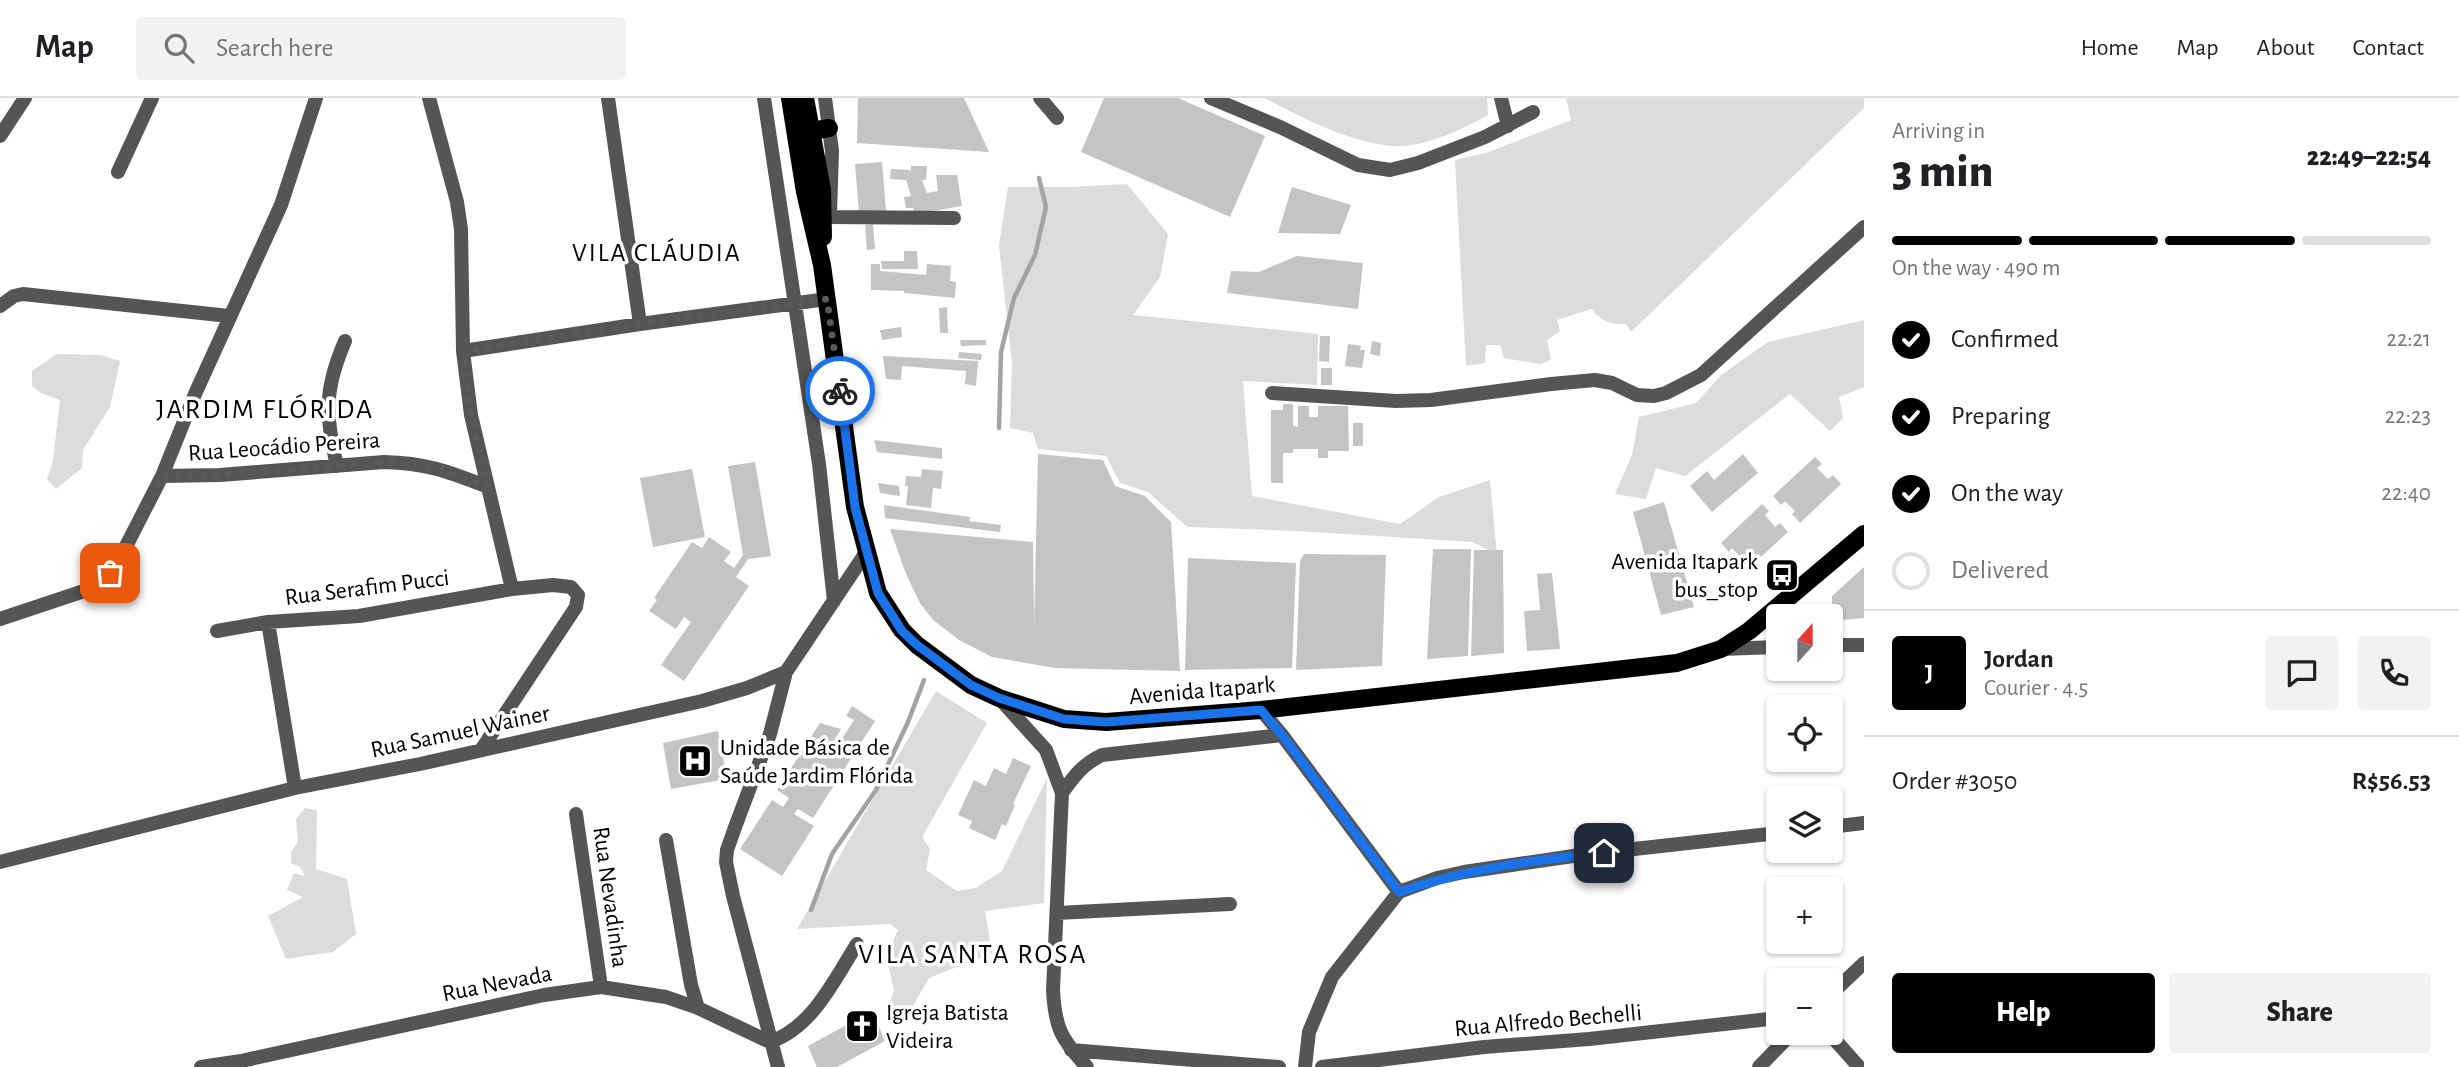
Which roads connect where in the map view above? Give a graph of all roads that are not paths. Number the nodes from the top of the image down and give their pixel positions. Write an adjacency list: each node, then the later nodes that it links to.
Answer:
1 (25, 98): 18 (street)
2 (152, 98): 19 (street)
3 (316, 98): 28 (street)
4 (429, 98): 31 (street)
5 (608, 98): 29 (street)
6 (764, 98): 26 (street)
7 (790, 98): 17 (main road, Avenida Itapark)
8 (805, 98): 17 (main road, Avenida Itapark)
9 (825, 98): 16 (street)
10 (1040, 98): 14 (street)
11 (1211, 98): 15 (street)
12 (1501, 98): 15 (street)
13 (1533, 112): 15 (street)
14 (1057, 118)
15 (1508, 126)
16 (829, 128): 17 (main road); 20 (street)
17 (803, 132): 23 (main road, Avenida Itapark); 24 (main road, Avenida Itapark)
18 (0, 136)
19 (118, 172)
20 (830, 217): 21 (street); 23 (street)
21 (954, 218)
22 (1864, 227): 32 (street)
23 (823, 244): 24 (main road, Avenida Itapark)
24 (822, 265): 25 (main road, Avenida Itapark)
25 (827, 299): 26 (street); 37 (main road, Avenida Itapark)
26 (795, 304): 29 (street); 39 (street)
27 (0, 306): 28 (street)
28 (229, 316): 34 (street)
29 (640, 324): 31 (street)
30 (345, 341): 33 (street)
31 (463, 351): 35 (street)
32 (1272, 393)
33 (337, 466): 34 (street, Rua Leocádio Pereira); 35 (street, Rua Leocádio Pereira)
34 (162, 476): 40 (street)
35 (488, 487): 38 (street)
36 (1864, 534): 46 (main road, Avenida Itapark)
37 (867, 551): 39 (street); 48 (main road, Avenida Itapark)
38 (512, 590): 41 (street, Rua Serafim Pucci); 51 (street, Rua Serafim Pucci)
39 (834, 601): 47 (street)
40 (0, 619)
41 (268, 622): 42 (street); 54 (street, Rua Serafim Pucci)
42 (217, 631)
43 (1843, 645): 44 (street)
44 (1864, 645)
45 (1766, 647): 46 (street)
46 (1721, 649): 49 (main road, Avenida Itapark)
47 (786, 672): 51 (street, Rua Samuel Wainer); 71 (street)
48 (999, 698): 49 (main road, Avenida Itapark); 52 (street)
49 (1261, 710): 50 (street)
50 (1282, 735): 53 (street); 62 (street)
51 (481, 750): 54 (street, Rua Samuel Wainer)
52 (1054, 768): 53 (street); 55 (street)
53 (1077, 771): 55 (street)
54 (295, 788): 61 (street, Rua Samuel Wainer)
55 (1062, 793): 64 (street)
56 (576, 814): 68 (street, Rua Nevadinha)
57 (1864, 823): 58 (street)
58 (1843, 825)
59 (1766, 834): 62 (street)
60 (666, 840): 69 (street)
61 (0, 862)
62 (1399, 892): 79 (street)
63 (1230, 905): 64 (street)
64 (1057, 914): 74 (street)
65 (857, 944): 71 (street)
66 (1864, 962): 67 (street)
67 (1843, 982)
68 (601, 987): 69 (street, Rua Nevada); 75 (street, Rua Nevada)
69 (698, 1008): 71 (street, Rua Nevada)
70 (1766, 1019): 80 (street, Rua Alfredo Bechelli)
71 (770, 1042): 76 (street)
72 (1780, 1045): 81 (street)
73 (1840, 1045): 82 (street)
74 (1071, 1049): 77 (street); 78 (street)
75 (201, 1067)
76 (778, 1067)
77 (1087, 1067)
78 (1279, 1067)
79 (1305, 1067)
80 (1322, 1067)
81 (1759, 1067)
82 (1859, 1067)

